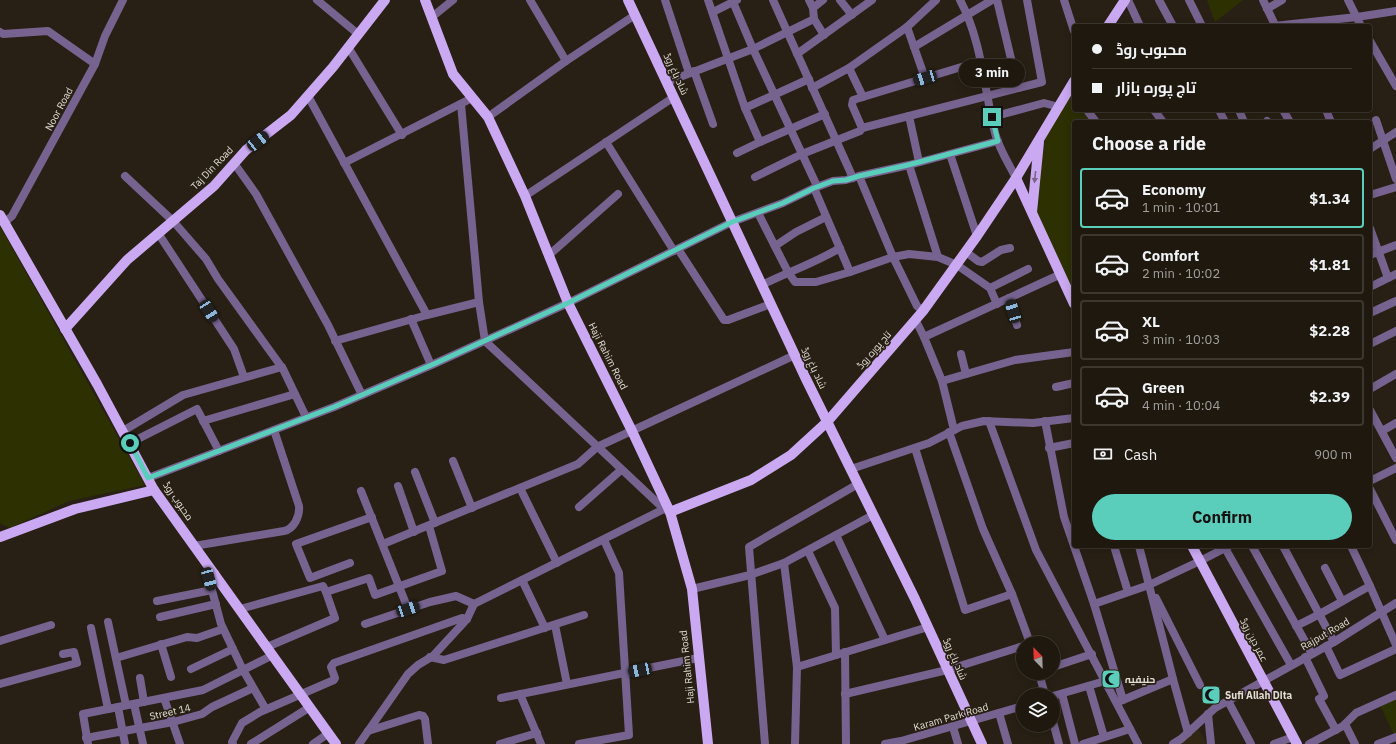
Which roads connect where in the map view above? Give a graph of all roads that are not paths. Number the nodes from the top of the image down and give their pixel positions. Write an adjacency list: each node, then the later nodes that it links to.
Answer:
1 (123, 0): 59 (street, Noor Road)
2 (317, 0): 49 (street)
3 (385, 0): 49 (main road, Taj Din Road)
4 (425, 0): 36 (main road, Haji Rahim Road)
5 (453, 0): 36 (street)
6 (530, 0): 57 (street)
7 (628, 0): 34 (main road, شاد باغ روڈ)
8 (666, 0): 61 (street)
9 (708, 0): 32 (street)
10 (773, 0): 48 (street)
11 (810, 0): 29 (street)
12 (823, 0): 29 (street)
13 (840, 0): 35 (street)
14 (872, 0): 35 (street)
15 (936, 0): 46 (street)
16 (960, 0): 33 (street)
17 (992, 0): 33 (street)
18 (997, 0): 67 (street)
19 (1027, 0): 67 (street)
20 (1064, 0): 45 (street)
21 (1125, 0): 39 (main road)
22 (1128, 0): 40 (street)
23 (1160, 0): 41 (street)
24 (1189, 0): 42 (street)
25 (1263, 0): 30 (street)
26 (1282, 0): 30 (street)
27 (1348, 0): 38 (street)
28 (736, 1): 32 (street); 54 (street)
29 (813, 8): 37 (street)
30 (1267, 9): 43 (street)
31 (1396, 11): 38 (street)
32 (713, 12): 56 (street)
33 (968, 14): 53 (street); 58 (street)
34 (635, 15): 57 (street); 64 (main road, شاد باغ روڈ)
35 (852, 15): 50 (street)
36 (432, 17): 74 (main road, Haji Rahim Road)
37 (814, 19): 48 (street); 50 (street)
38 (1355, 20): 44 (street)
39 (1109, 24)
40 (1139, 24)
41 (1173, 24)
42 (1201, 24)
43 (1273, 24)
44 (1303, 24)
45 (1072, 25)
46 (907, 27): 53 (street); 60 (street)
47 (0, 32): 59 (street)
48 (787, 33): 54 (street); 55 (street)
49 (358, 34): 52 (main road, Taj Din Road)
50 (824, 35): 55 (street)
51 (1372, 44): 65 (street)
52 (348, 47): 70 (main road, Taj Din Road); 87 (street)
53 (914, 47): 62 (street)
54 (753, 49): 56 (street); 69 (street)
55 (797, 54): 63 (street)
56 (728, 59): 61 (street); 77 (street)
57 (566, 61): 80 (street)
58 (981, 62): 62 (street); 71 (street)
59 (95, 64): 115 (street, Noor Road)
60 (849, 68): 66 (street); 73 (street)
61 (692, 72): 64 (street); 83 (street)
62 (925, 78): 73 (street)
63 (808, 80): 66 (street); 69 (street)
64 (667, 82): 72 (main road, شاد باغ روڈ)
65 (1396, 86)
66 (812, 88): 78 (street)
67 (1018, 88): 71 (street)
68 (1072, 88): 76 (main road, تاج پورہ روڈ)
69 (775, 95): 77 (street); 85 (street)
70 (308, 96): 99 (main road, Taj Din Road); 100 (street)
71 (988, 96): 79 (street); 81 (street)
72 (674, 97): 92 (street); 117 (main road, شاد باغ روڈ)
73 (863, 97): 84 (street)
74 (472, 98): 75 (street); 80 (main road, Haji Rahim Road)
75 (461, 104): 87 (street); 144 (street)
76 (1059, 107): 81 (street); 88 (main road, تاج پورہ روڈ)
77 (745, 108): 93 (street)
78 (825, 114): 85 (street); 89 (street)
79 (909, 116): 84 (street); 98 (street)
80 (488, 117): 111 (main road, Haji Rahim Road)
81 (992, 117): 90 (street)
82 (1376, 120): 91 (street)
83 (713, 124)
84 (862, 128): 89 (street)
85 (790, 129): 93 (street); 96 (street)
86 (1396, 132): 91 (street)
87 (402, 135): 100 (street)
88 (1039, 140): 105 (main road, تاج پورہ روڈ); 113 (main road, تاج پورہ روڈ, one-way to 113)
89 (837, 141): 96 (street); 104 (street)
90 (998, 141): 97 (street); 105 (street)
91 (1382, 141): 94 (street); 106 (street)
92 (606, 142): 111 (street); 125 (street)
93 (760, 142): 95 (street)
94 (1372, 148)
95 (737, 153)
96 (802, 154): 103 (street); 107 (street)
97 (950, 154): 98 (street); 120 (street)
98 (919, 162): 101 (street)
99 (234, 163): 116 (main road, Taj Din Road); 157 (street)
100 (344, 163): 150 (street)
101 (908, 165): 104 (street); 131 (street)
102 (125, 176): 116 (street)
103 (755, 177)
104 (856, 177): 107 (street); 130 (street)
105 (1016, 178): 113 (main road); 120 (main road, تاج پورہ روڈ)
106 (1396, 179)
107 (815, 187): 112 (street); 114 (street)
108 (1396, 187): 110 (street)
109 (618, 194): 129 (street)
110 (1372, 194)
111 (525, 196): 129 (main road, Haji Rahim Road)
112 (758, 213): 117 (street); 122 (street)
113 (1031, 214): 136 (main road)
114 (826, 217): 122 (street); 123 (street)
115 (2, 219): 154 (main road, محبوب روڈ)
116 (173, 221): 118 (main road, Taj Din Road); 164 (street)
117 (732, 222): 125 (street); 138 (main road, شاد باغ روڈ)
118 (158, 234): 154 (main road, Taj Din Road); 167 (street)
119 (1372, 234): 127 (street)
120 (977, 236): 126 (main road, تاج پورہ روڈ)
121 (1396, 245): 127 (street)
122 (775, 246): 134 (street)
123 (840, 248): 134 (street); 135 (street)
124 (1010, 248): 126 (street)
125 (676, 250): 145 (street); 146 (street)
126 (966, 252): 132 (main road, تاج پورہ روڈ)
127 (1378, 252): 128 (street); 137 (street)
128 (1372, 254)
129 (549, 255): 145 (main road, Haji Rahim Road)
130 (893, 257): 131 (street); 135 (street); 148 (street)
131 (938, 257): 132 (street)
132 (956, 265): 141 (street); 148 (main road, تاج پورہ روڈ)
133 (1028, 269): 141 (street)
134 (788, 272): 135 (street); 138 (street)
135 (850, 272)
136 (1060, 274): 139 (main road); 142 (street)
137 (1392, 276): 140 (street)
138 (762, 285): 146 (main road, شاد باغ روڈ)
139 (1070, 286)
140 (1372, 286)
141 (990, 288): 147 (street)
142 (1009, 298): 147 (street); 153 (street)
143 (1396, 301): 149 (street)
144 (479, 302): 150 (street); 158 (street)
145 (568, 303): 158 (street); 186 (main road, Haji Rahim Road)
146 (771, 304): 162 (main road, شاد باغ روڈ)
147 (997, 304): 156 (street)
148 (923, 311): 152 (main road, تاج پورہ روڈ)
149 (1372, 313)
150 (427, 315): 151 (street)
151 (411, 319): 157 (street); 163 (street)
152 (916, 321): 156 (street); 180 (main road, تاج پورہ روڈ)
153 (1018, 325)
154 (65, 329): 184 (main road, محبوب روڈ)
155 (1396, 331): 159 (street)
156 (924, 337): 168 (street)
157 (335, 341): 173 (street)
158 (485, 341): 163 (street); 190 (street)
159 (1372, 343)
160 (1072, 352): 165 (street)
161 (961, 354): 165 (street)
162 (795, 355): 180 (main road, شاد باغ روڈ); 186 (street)
163 (431, 365): 173 (street)
164 (282, 367): 167 (street); 172 (street)
165 (966, 374): 168 (street)
166 (1396, 374): 171 (street)
167 (244, 377): 184 (street)
168 (942, 381): 187 (street)
169 (1072, 384): 170 (street)
170 (1056, 387)
171 (1372, 388)
172 (295, 394): 175 (street); 177 (street)
173 (362, 395): 175 (street)
174 (1372, 413): 182 (street)
175 (306, 417): 185 (street)
176 (1072, 418): 179 (street)
177 (203, 421): 189 (street); 193 (street)
178 (989, 421): 179 (street); 187 (street); 282 (street)
179 (1045, 421): 192 (street)
180 (827, 422): 197 (main road, شاد باغ روڈ); 210 (main road, تاج پورہ روڈ)
181 (1396, 423): 182 (street)
182 (1380, 427): 183 (street); 194 (street)
183 (1372, 428)
184 (123, 430): 189 (main road, محبوب روڈ)
185 (274, 430): 193 (street); 221 (street)
186 (632, 431): 190 (street); 210 (main road, Haji Rahim Road)
187 (951, 431): 191 (street); 247 (street)
188 (1072, 442): 192 (street)
189 (130, 443): 200 (main road, محبوب روڈ)
190 (596, 447): 198 (street); 204 (street)
191 (915, 448): 197 (street); 247 (street)
192 (1049, 448): 218 (street)
193 (219, 451): 200 (street)
194 (1396, 458)
195 (453, 461): 209 (street)
196 (1396, 468): 201 (street)
197 (851, 469): 202 (main road, شاد باغ روڈ)
198 (621, 470): 208 (street); 210 (street)
199 (415, 472): 213 (street)
200 (148, 478): 205 (main road, محبوب روڈ)
201 (1372, 479)
202 (858, 484): 211 (main road, شاد باغ روڈ); 238 (street)
203 (398, 486): 214 (street)
204 (520, 488): 209 (street); 234 (street)
205 (154, 490): 216 (main road); 221 (main road, محبوب روڈ)
206 (362, 491): 212 (street)
207 (1372, 493): 219 (street)
208 (579, 507)
209 (472, 508): 213 (street)
210 (667, 511): 217 (street); 243 (main road, Haji Rahim Road)
211 (873, 515): 215 (street); 266 (main road, شاد باغ روڈ)
212 (372, 517): 220 (street); 233 (street)
213 (432, 524): 214 (street); 241 (street)
214 (414, 532): 220 (street)
215 (836, 535): 231 (street); 271 (street)
216 (0, 537)
217 (604, 540): 234 (street); 295 (street)
218 (1072, 540)
219 (1396, 540)
220 (383, 544): 241 (street)
221 (194, 546): 237 (main road, محبوب روڈ)
222 (1075, 548): 253 (street)
223 (1115, 548): 246 (street)
224 (1140, 548): 240 (street)
225 (1193, 548): 232 (main road, عمر دین روڈ)
226 (1225, 548): 232 (street)
227 (1228, 548): 290 (street)
228 (1253, 548): 265 (street)
229 (1284, 548): 258 (street)
230 (1351, 548): 242 (street)
231 (808, 551): 235 (street); 284 (street)
232 (1200, 561): 240 (street); 300 (main road, عمر دین روڈ)
233 (350, 563)
234 (557, 563): 239 (street)
235 (784, 563): 238 (street); 291 (street)
236 (1325, 568): 248 (street)
237 (214, 573): 244 (street); 254 (main road, محبوب روڈ)
238 (750, 575): 243 (street); 354 (street)
239 (522, 580): 252 (street); 268 (street)
240 (1149, 585): 246 (street); 298 (street); 303 (street)
241 (399, 586): 245 (street); 255 (street)
242 (1370, 586): 248 (street); 256 (street)
243 (692, 589): 288 (main road, Haji Rahim Road)
244 (212, 590): 249 (street); 251 (street)
245 (326, 592): 254 (street); 276 (street)
246 (1128, 592): 253 (street)
247 (1012, 594): 270 (street)
248 (1342, 600): 258 (street)
249 (157, 601)
250 (1396, 603): 256 (street, Rajput Road)
251 (216, 604): 259 (street); 269 (street)
252 (474, 604): 255 (street); 260 (street)
253 (1094, 604): 313 (street)
254 (240, 609): 276 (main road, محبوب روڈ)
255 (408, 609): 262 (street)
256 (1382, 612): 274 (street, Rajput Road); 275 (street)
257 (584, 615): 264 (street)
258 (1320, 615): 265 (street); 274 (street)
259 (160, 617)
260 (467, 619): 286 (street); 306 (street)
261 (108, 622): 287 (street)
262 (365, 624)
263 (51, 625): 272 (street)
264 (555, 625): 268 (street); 302 (street)
265 (1296, 626): 285 (street)
266 (928, 627): 271 (street); 294 (main road, شاد باغ روڈ)
267 (91, 628): 321 (street)
268 (545, 628): 286 (street)
269 (223, 629): 273 (street); 278 (street)
270 (1027, 636)
271 (885, 640): 280 (street)
272 (0, 641)
273 (161, 644): 287 (street); 296 (street)
274 (1330, 644): 279 (street); 285 (street, Rajput Road)
275 (1396, 645)
276 (267, 647): 283 (main road, محبوب روڈ)
277 (1016, 648): 294 (street)
278 (233, 649): 292 (street); 293 (street)
279 (1396, 649)
280 (845, 652): 284 (street); 308 (street)
281 (63, 654): 301 (street)
282 (1092, 654): 289 (street); 299 (street)
283 (273, 655): 293 (street); 306 (main road, محبوب روڈ)
284 (836, 655): 291 (street)
285 (1308, 655): 290 (street, Rajput Road); 330 (street)
286 (430, 657): 331 (street)
287 (116, 658): 316 (street)
288 (698, 658): 295 (street); 353 (main road, Haji Rahim Road)
289 (1060, 665)
290 (1291, 665): 300 (street, Rajput Road)
291 (797, 667): 355 (street)
292 (191, 670)
293 (243, 670): 305 (street); 311 (street)
294 (947, 670): 308 (street); 325 (main road, شاد باغ روڈ)
295 (625, 673): 302 (street); 352 (street)
296 (171, 677)
297 (140, 678): 315 (street)
298 (1173, 679): 313 (street); 336 (street)
299 (1105, 681): 304 (street); 313 (street)
300 (1263, 682): 314 (street, Rajput Road); 339 (main road, عمر دین روڈ)
301 (0, 684)
302 (566, 684): 307 (street)
303 (1200, 685)
304 (1089, 686): 309 (street); 338 (street)
305 (253, 688): 317 (street); 324 (street, Street 14)
306 (300, 694): 318 (main road, محبوب روڈ); 344 (street)
307 (520, 694): 312 (street); 335 (street)
308 (845, 694): 356 (street)
309 (1062, 694): 362 (street)
310 (1396, 695): 326 (street)
311 (164, 698): 315 (street); 324 (street)
312 (501, 698)
313 (1120, 701): 329 (street)
314 (1228, 701): 323 (street, Rajput Road); 367 (street)
315 (144, 702): 316 (street)
316 (130, 705): 319 (street); 328 (street)
317 (264, 706)
318 (310, 706): 334 (main road, محبوب روڈ); 345 (street)
319 (118, 707): 321 (street); 332 (street)
320 (1016, 708): 322 (street, Karam Park Road)
321 (108, 709): 340 (street)
322 (999, 713): 325 (street, Karam Park Road); 360 (street)
323 (1208, 714): 336 (street, Rajput Road); 366 (street)
324 (172, 722): 328 (street, Street 14); 343 (street)
325 (971, 722): 327 (street, Karam Park Road); 359 (main road, شاد باغ روڈ)
326 (1345, 724): 330 (street); 370 (street)
327 (953, 727): 357 (street, Karam Park Road); 358 (street)
328 (140, 729): 332 (street, Street 14); 342 (street)
329 (1130, 729): 338 (street); 364 (street)
330 (1336, 730): 369 (street)
331 (368, 731): 348 (street); 349 (street)
332 (122, 732): 340 (street, Street 14); 341 (street)
333 (1056, 732): 361 (street)
334 (329, 733): 346 (street); 347 (main road, محبوب روڈ)
335 (537, 733): 350 (street); 351 (street)
336 (1188, 733): 365 (street, Rajput Road)
337 (1396, 737): 371 (street)
338 (1100, 740): 363 (street)
339 (1295, 740): 368 (street)
340 (87, 741)
341 (125, 744)
342 (143, 744)
343 (180, 744)
344 (233, 744)
345 (251, 744)
346 (313, 744)
347 (336, 744)
348 (359, 744)
349 (428, 744)
350 (500, 744)
351 (541, 744)
352 (581, 744)
353 (708, 744)
354 (765, 744)
355 (795, 744)
356 (846, 744)
357 (890, 744)
358 (958, 744)
359 (982, 744)
360 (1008, 744)
361 (1059, 744)
362 (1075, 744)
363 (1083, 744)
364 (1138, 744)
365 (1173, 744)
366 (1211, 744)
367 (1251, 744)
368 (1274, 744)
369 (1309, 744)
370 (1355, 744)
371 (1378, 744)

